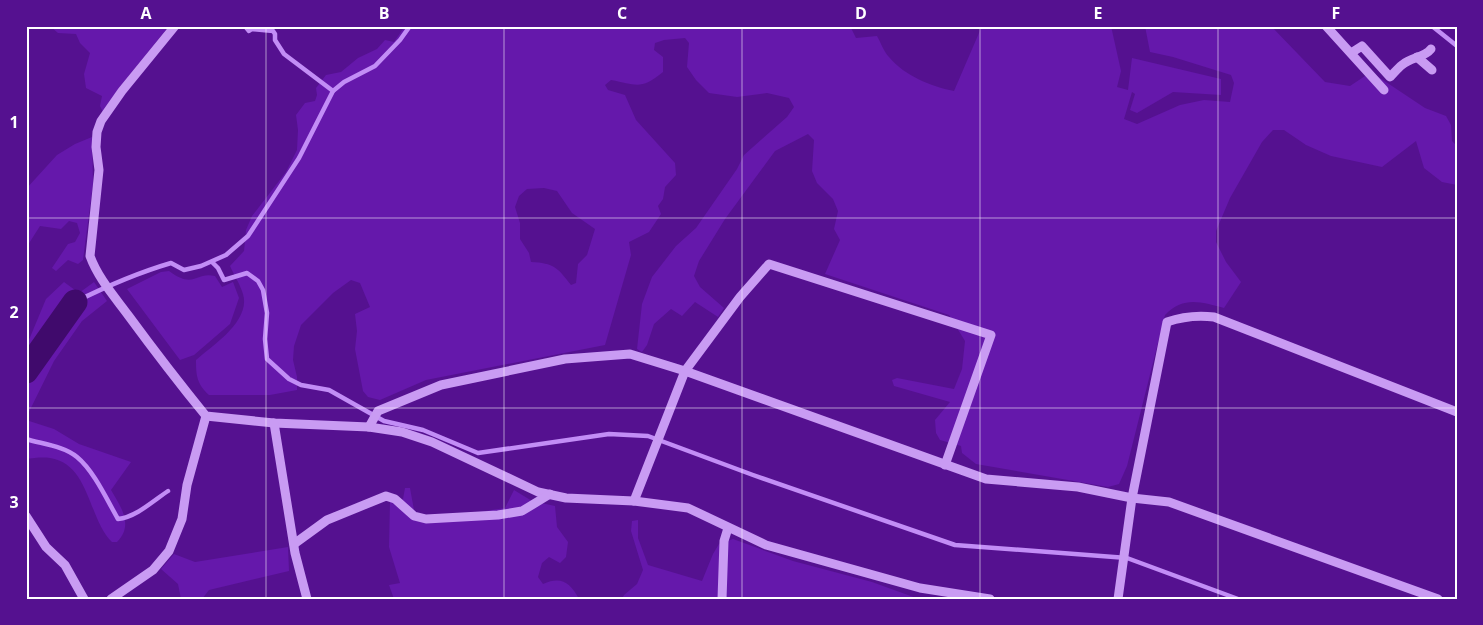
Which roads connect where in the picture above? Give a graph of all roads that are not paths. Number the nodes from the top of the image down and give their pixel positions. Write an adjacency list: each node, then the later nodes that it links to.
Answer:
1 (175, 26): 10 (street)
2 (1326, 26): 4 (street)
3 (1432, 49): 5 (street)
4 (1351, 53): 5 (street); 7 (street)
5 (1417, 57): 6 (street)
6 (1432, 70)
7 (1384, 90)
8 (685, 371): 12 (street); 13 (street); 13 (street); 16 (street)
9 (1457, 412): 15 (street)
10 (206, 416): 11 (street); 22 (street)
11 (274, 423): 12 (street); 19 (street)
12 (370, 426): 14 (street)
13 (946, 465): 15 (street)
14 (550, 494): 16 (street); 19 (street)
15 (1132, 498): 27 (street); 28 (street)
16 (634, 501): 18 (street)
17 (26, 516): 21 (street)
18 (728, 528): 20 (street); 24 (street)
19 (294, 544): 23 (street)
20 (920, 588): 25 (street); 26 (street)
21 (84, 599)
22 (111, 599)
23 (307, 599)
24 (722, 599)
25 (938, 599)
26 (990, 599)
27 (1118, 599)
28 (1438, 599)

